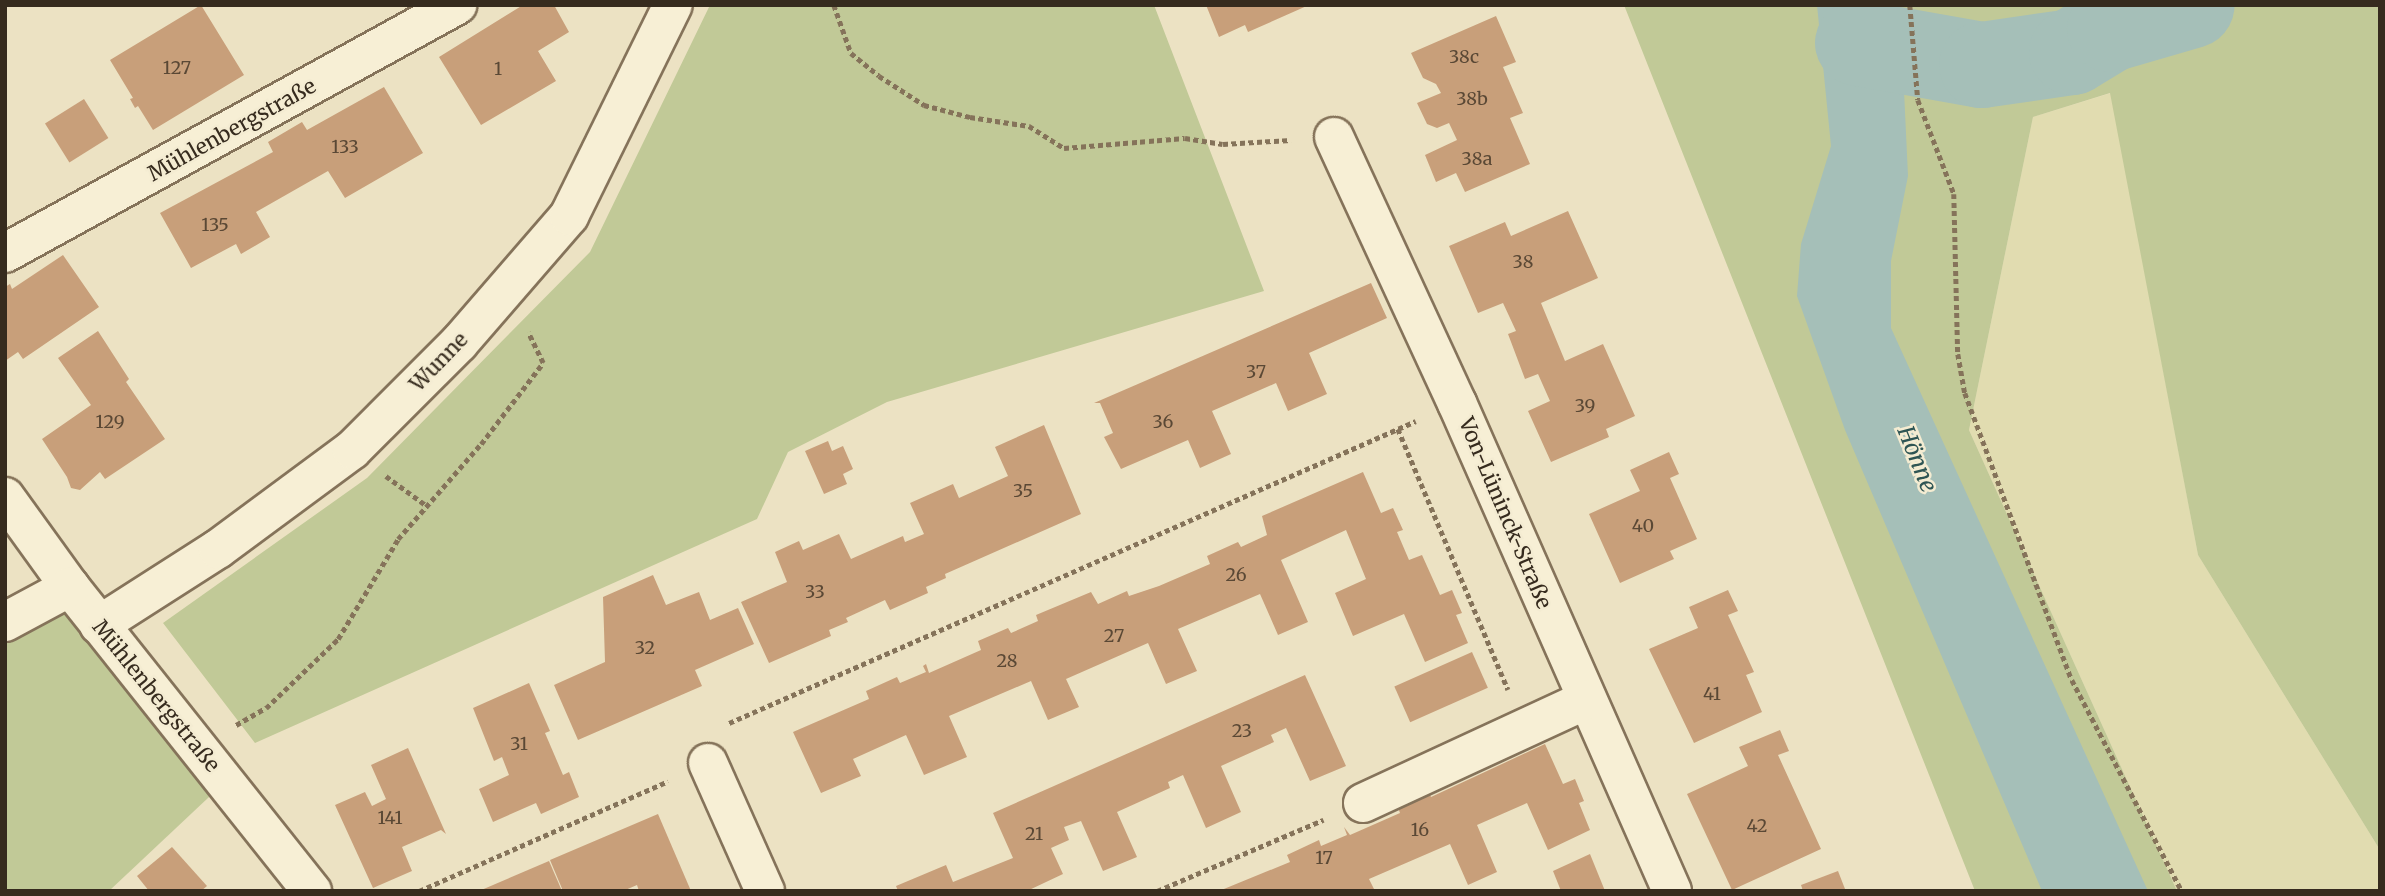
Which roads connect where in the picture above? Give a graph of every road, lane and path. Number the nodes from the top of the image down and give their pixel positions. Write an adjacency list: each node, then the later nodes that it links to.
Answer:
1 (457, 5): 6 (street, Mühlenbergstraße)
2 (673, 5): 7 (street, Wunne)
3 (834, 5): 5 (path)
4 (1910, 5): 24 (path)
5 (1334, 137): 8 (street, Von-Lüninck-Straße)
6 (5, 253)
7 (508, 286): 13 (street, Wunne); 16 (path)
8 (1457, 403): 9 (path); 14 (street, Von-Lüninck-Straße)
9 (1398, 429): 15 (path); 17 (path)
10 (5, 496): 11 (street, Mühlenbergstraße)
11 (70, 587): 12 (street); 13 (street, Mühlenbergstraße)
12 (5, 622)
13 (99, 625): 16 (street, Mühlenbergstraße)
14 (1586, 700): 15 (street); 23 (street, Von-Lüninck-Straße)
15 (1525, 728): 18 (street)
16 (197, 747): 19 (street, Mühlenbergstraße)
17 (708, 763): 20 (path); 21 (street)
18 (1363, 803): 22 (path)
19 (312, 891)
20 (419, 891)
21 (765, 891)
22 (1157, 891)
23 (1672, 891)
24 (2182, 891)

